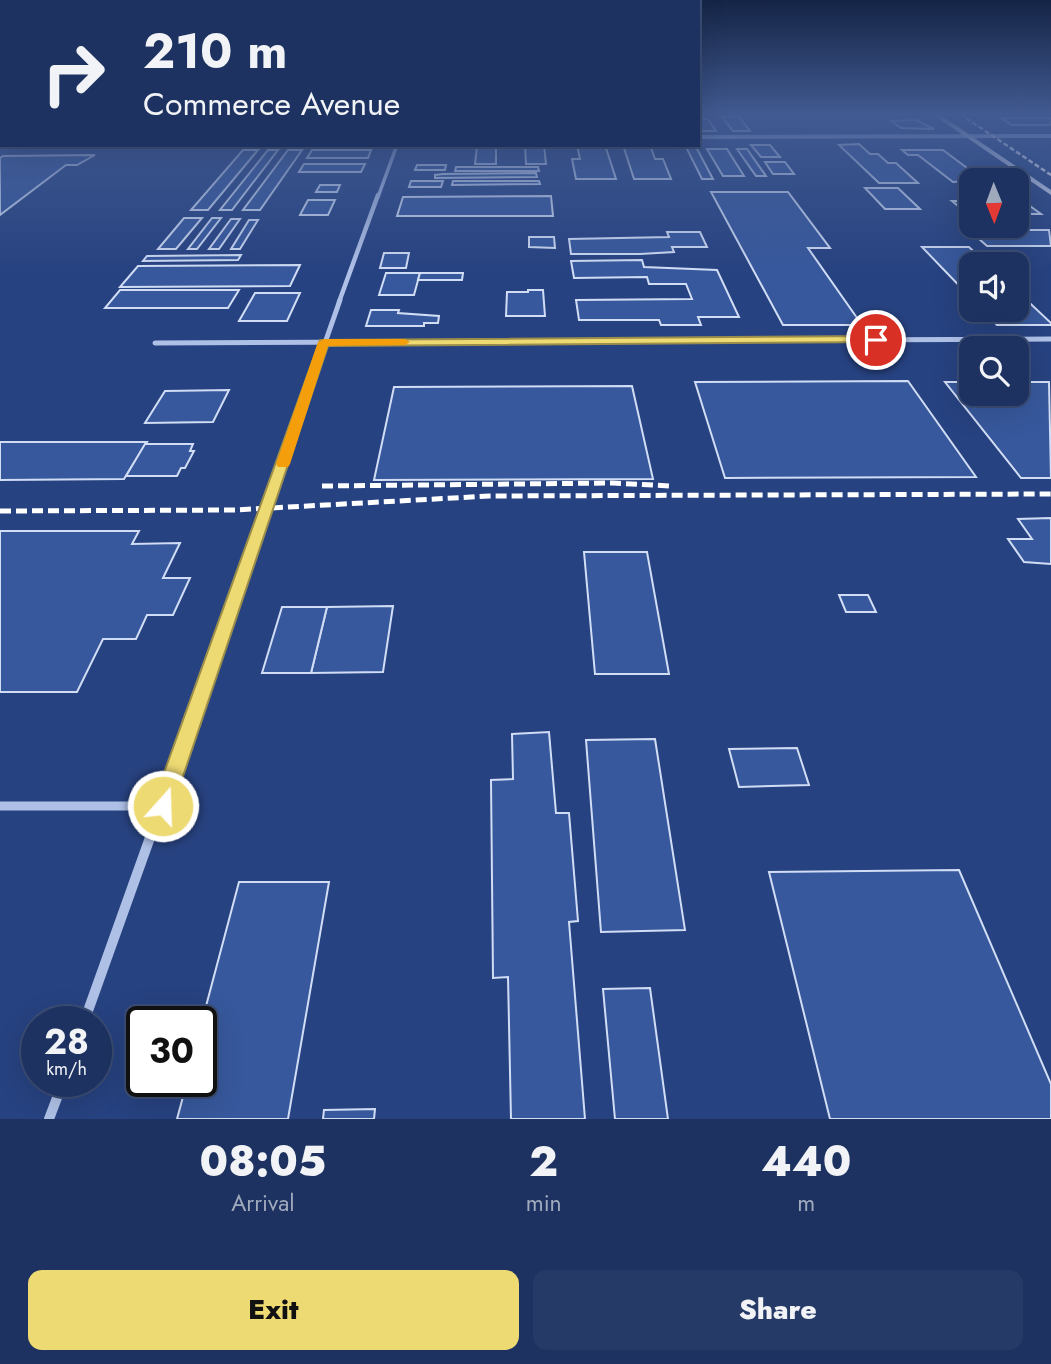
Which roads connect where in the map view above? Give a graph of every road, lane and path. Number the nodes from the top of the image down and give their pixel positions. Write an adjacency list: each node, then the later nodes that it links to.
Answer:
1 (389, 166): 5 (street)
2 (1011, 166): 3 (main road)
3 (1051, 193)
4 (1051, 339): 5 (street)
5 (324, 342): 6 (street); 8 (street)
6 (155, 343)
7 (0, 806): 8 (street)
8 (163, 806): 9 (street)
9 (90, 1006)
10 (57, 1097): 11 (street)
11 (49, 1119)

